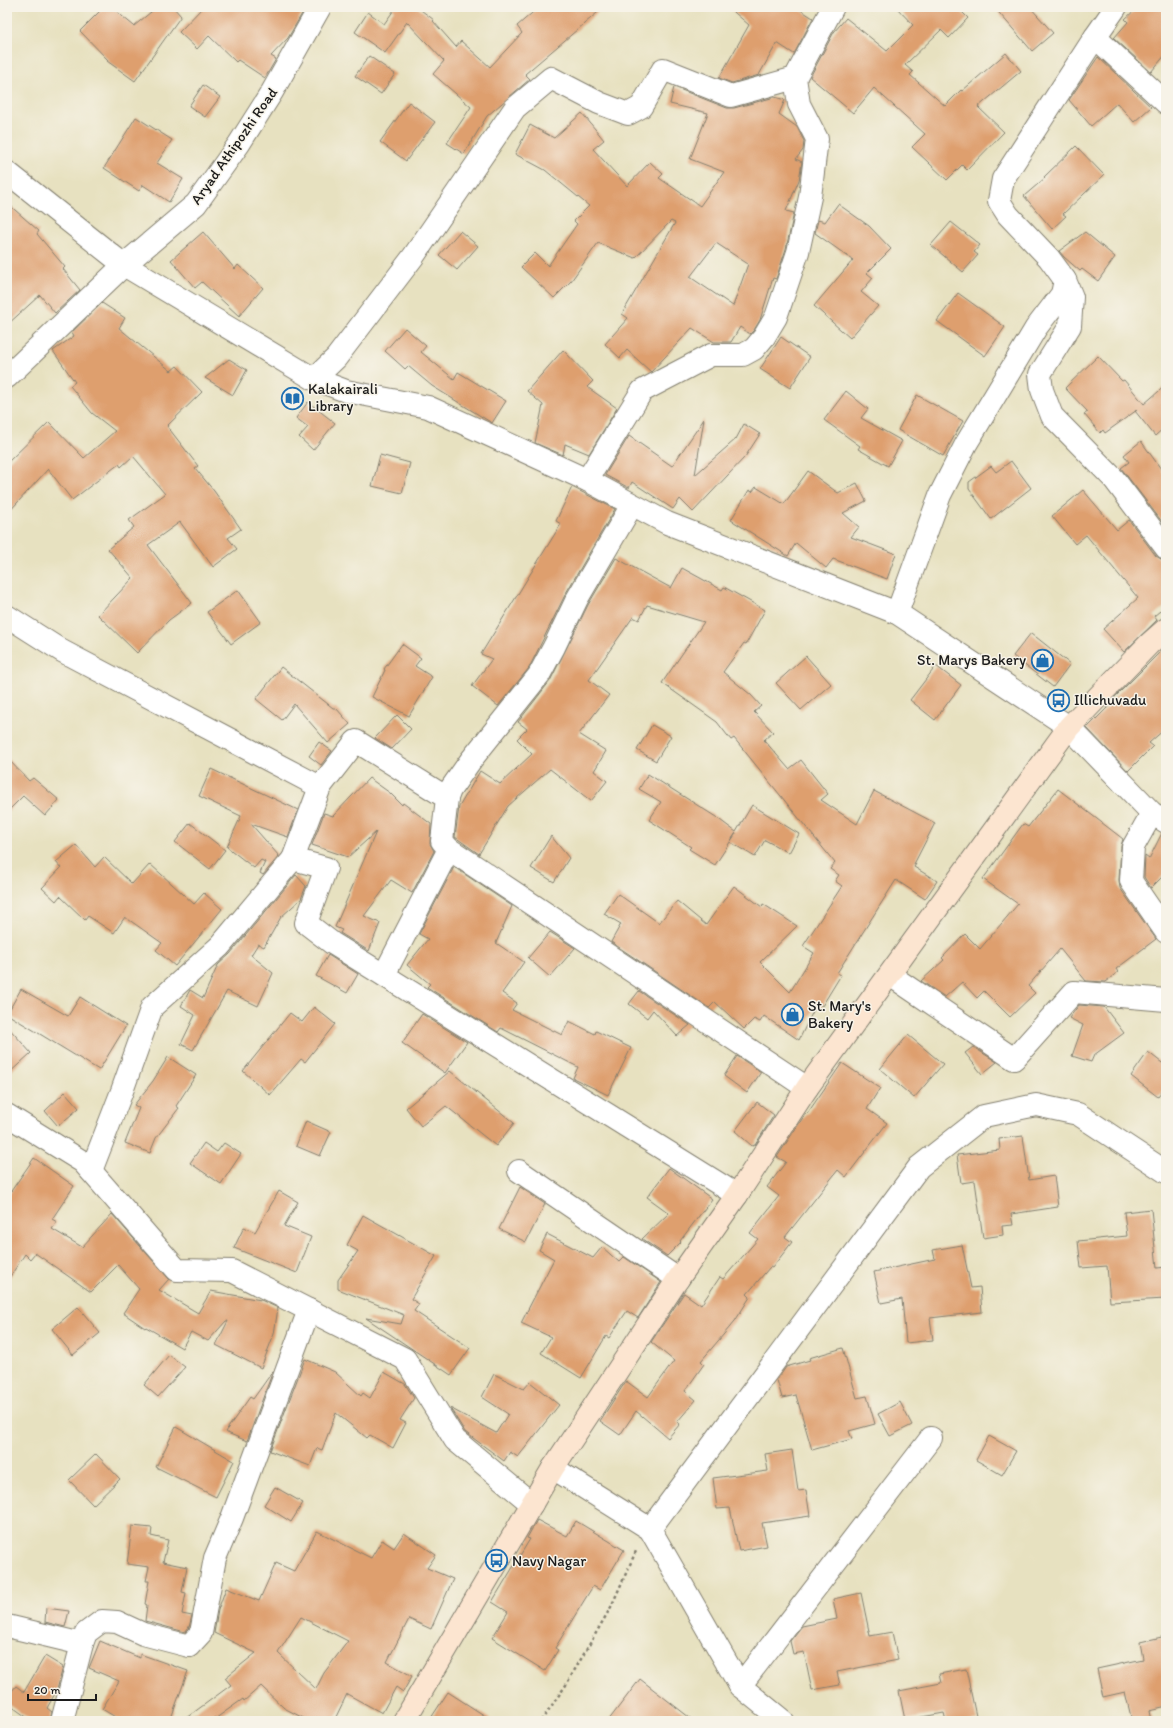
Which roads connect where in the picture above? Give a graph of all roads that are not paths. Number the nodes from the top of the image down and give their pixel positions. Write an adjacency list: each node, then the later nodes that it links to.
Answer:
1 (320, 7): 8 (street, Aryad Athipozhi Road)
2 (833, 7): 5 (street)
3 (1116, 7): 4 (street)
4 (1095, 37): 6 (street); 9 (street)
5 (795, 78): 11 (street); 12 (street)
6 (1166, 102)
7 (7, 172): 8 (street)
8 (124, 265): 10 (street, Aryad Athipozhi Road); 11 (street)
9 (1065, 280): 14 (street); 15 (street)
10 (7, 377)
11 (314, 379): 12 (street)
12 (587, 480): 13 (street)
13 (632, 505): 15 (street); 20 (street)
14 (1166, 548)
15 (897, 613): 18 (street)
16 (7, 616): 19 (street)
17 (1166, 629): 18 (main road)
18 (1069, 727): 21 (street); 26 (main road)
19 (320, 787): 20 (street); 23 (street)
20 (447, 798): 22 (street)
21 (1159, 817): 24 (street)
22 (449, 849): 25 (street); 28 (street)
23 (293, 859): 25 (street); 30 (street)
24 (1166, 932)
25 (384, 975): 33 (street)
26 (890, 975): 27 (street); 28 (main road)
27 (1166, 1000)
28 (807, 1088): 33 (main road)
29 (7, 1115): 30 (street)
30 (91, 1171): 35 (street)
31 (519, 1171): 34 (street)
32 (1166, 1172): 39 (street)
33 (737, 1195): 34 (main road)
34 (678, 1279): 37 (main road)
35 (309, 1310): 38 (street); 41 (street)
36 (931, 1438): 42 (street)
37 (553, 1468): 38 (main road); 39 (street)
38 (532, 1504): 44 (main road)
39 (647, 1527): 42 (street)
40 (7, 1626): 41 (street)
41 (82, 1644): 43 (street)
42 (740, 1686): 45 (street)
43 (62, 1721)
44 (404, 1721)
45 (783, 1721)

